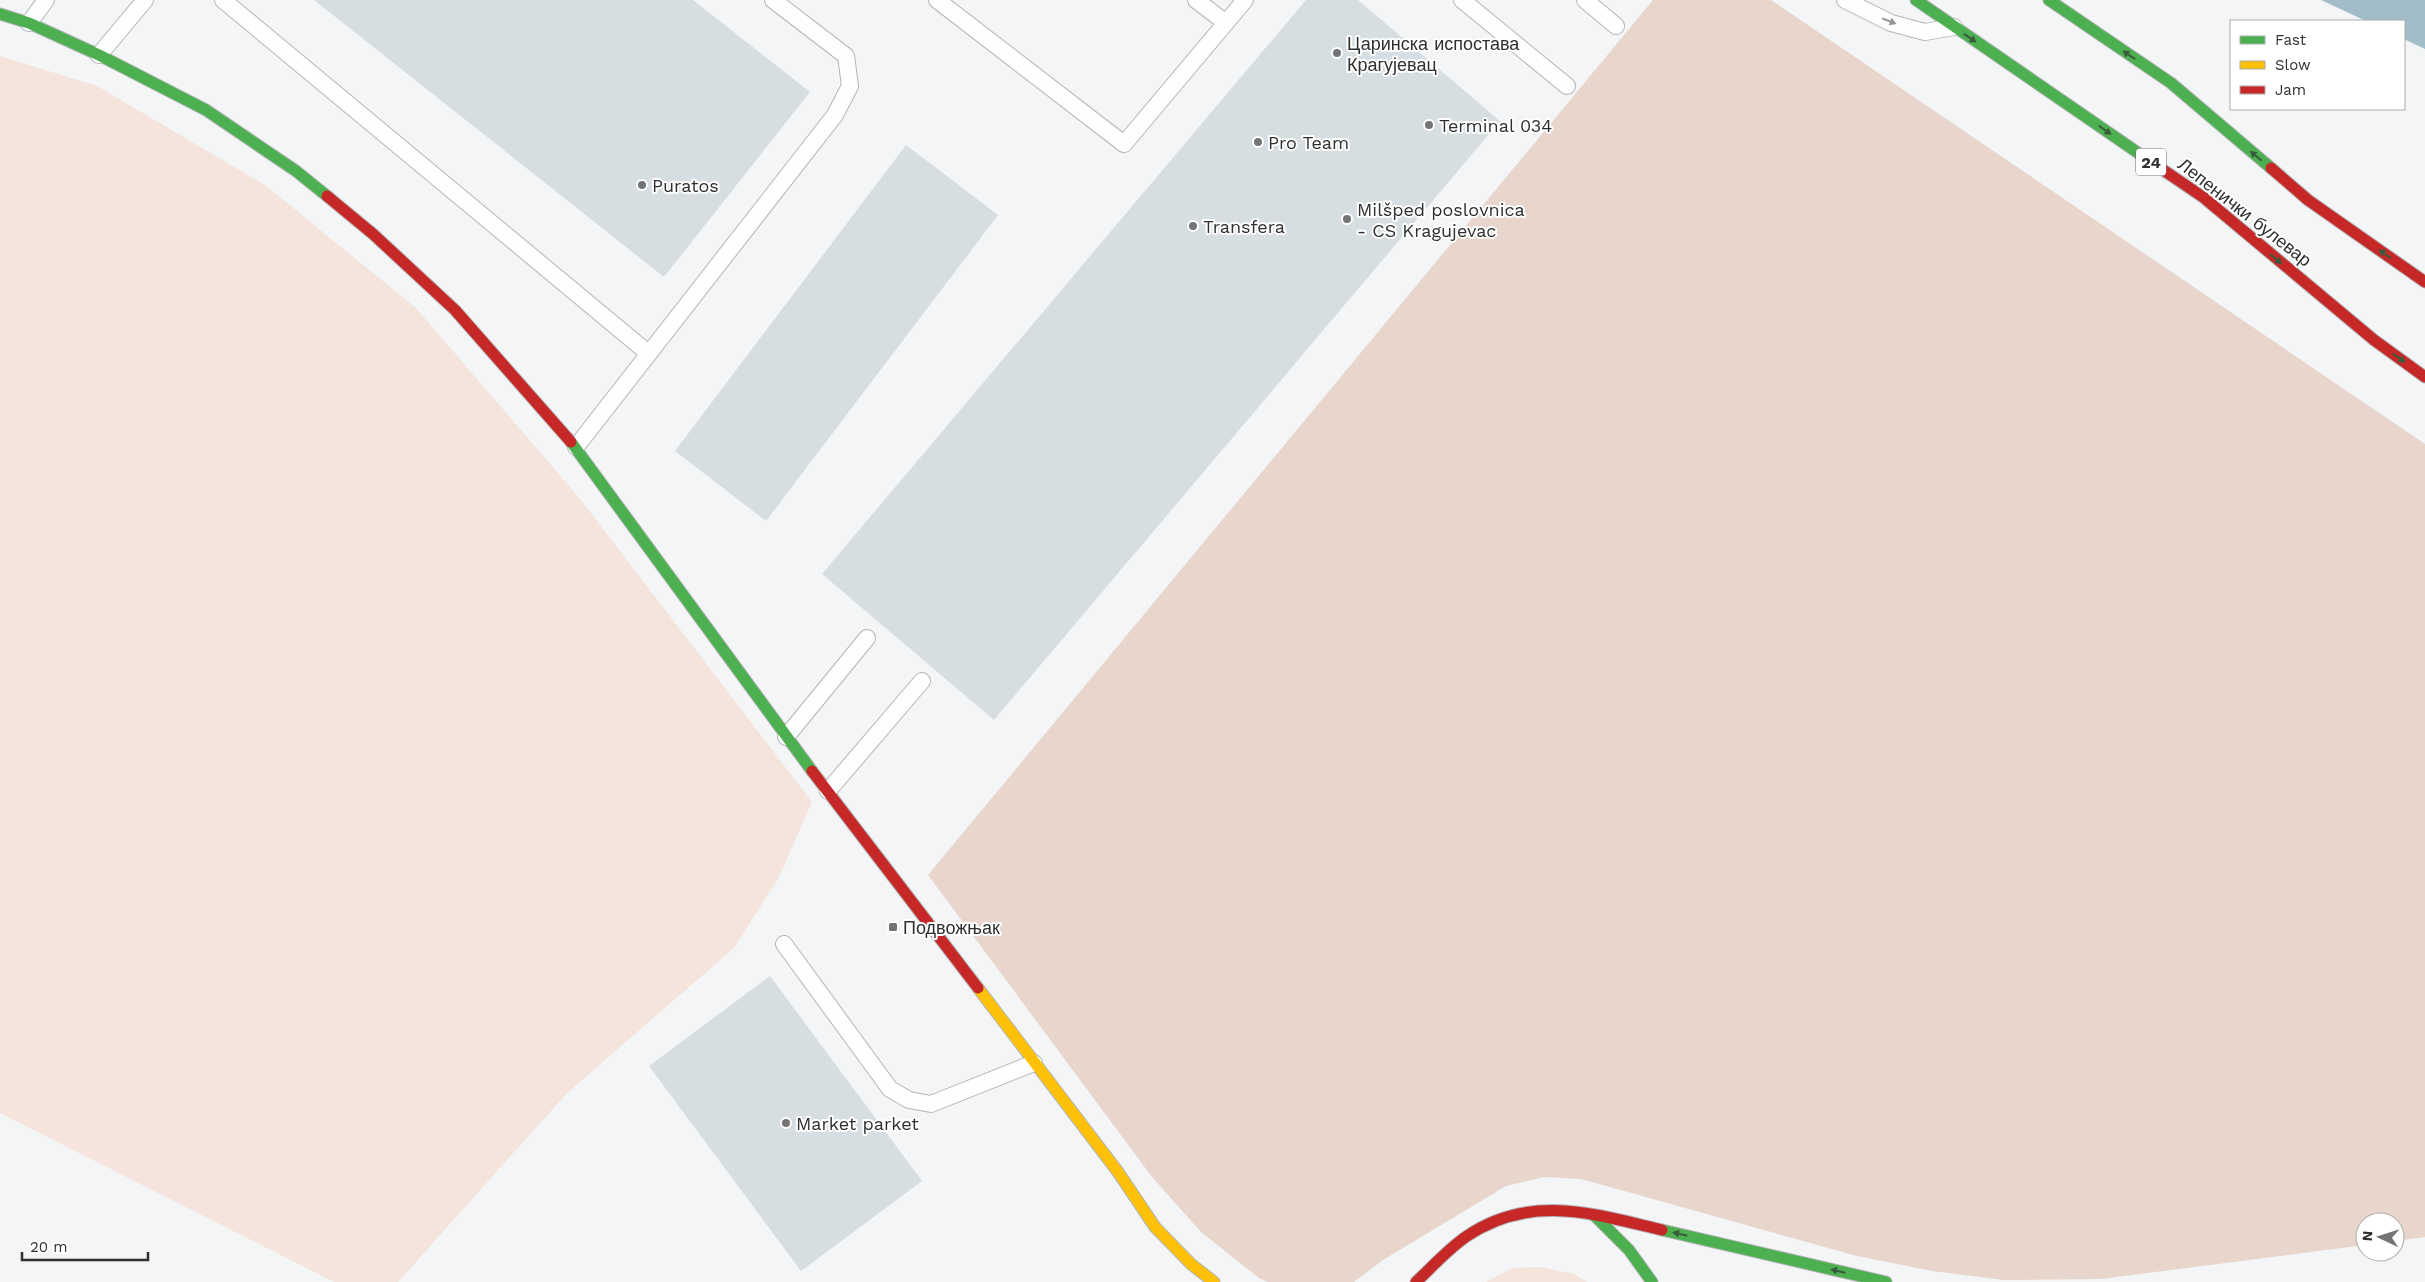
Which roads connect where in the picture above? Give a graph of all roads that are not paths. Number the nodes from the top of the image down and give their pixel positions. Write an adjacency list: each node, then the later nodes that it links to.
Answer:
1 (46, 0): 14 (lane)
2 (145, 0): 18 (lane)
3 (223, 0): 21 (lane)
4 (773, 0): 21 (lane)
5 (937, 0): 15 (lane)
6 (1196, 0): 15 (lane)
7 (1245, 0): 15 (lane)
8 (1462, 0): 19 (lane)
9 (1585, 0): 16 (lane)
10 (1845, 0): 17 (lane, one-way to 17)
11 (1916, 0): 17 (street, Лепенички булевар / 24)
12 (2049, 0): 20 (street, one-way to 12)
13 (0, 14): 14 (street)
14 (29, 23): 18 (street)
15 (1226, 23)
16 (1616, 26)
17 (1954, 28): 22 (street, Лепенички булевар / 24, one-way to 22)
18 (100, 55): 23 (street)
19 (1567, 86)
20 (2425, 282)
21 (648, 353): 23 (lane)
22 (2425, 377)
23 (576, 447): 26 (street)
24 (867, 638): 26 (lane)
25 (922, 681): 27 (lane)
26 (786, 737): 27 (street)
27 (828, 791): 29 (street)
28 (784, 944): 29 (lane)
29 (1034, 1063): 31 (street)
30 (1594, 1215): 32 (street); 33 (street); 34 (street, one-way to 30)
31 (1214, 1282)
32 (1416, 1282)
33 (1652, 1282)
34 (1886, 1282)

